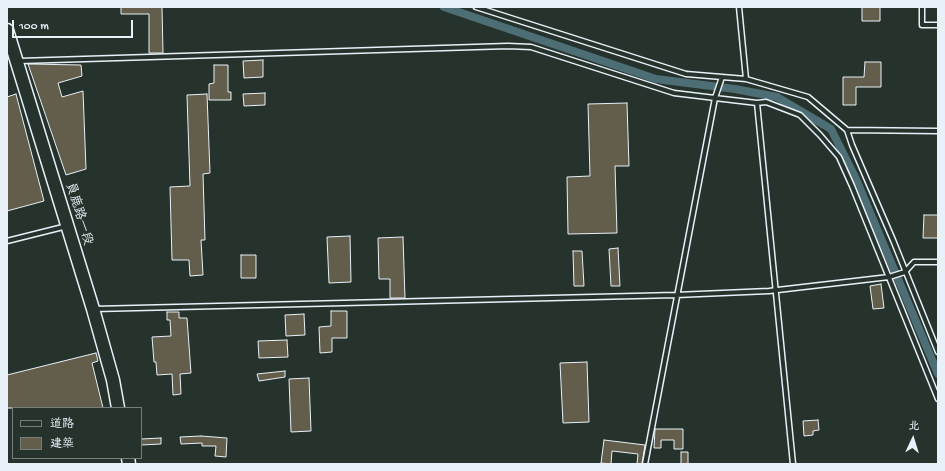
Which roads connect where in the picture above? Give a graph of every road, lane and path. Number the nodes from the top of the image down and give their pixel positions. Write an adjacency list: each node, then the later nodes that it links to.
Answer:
1 (476, 7): 7 (lane)
2 (739, 7): 8 (lane)
3 (922, 7): 4 (lane)
4 (938, 25)
5 (7, 30): 6 (main road, 員鹿路一段)
6 (17, 61): 9 (lane); 13 (main road, 員鹿路一段)
7 (722, 77): 8 (lane); 9 (lane)
8 (746, 79): 11 (lane)
9 (716, 98): 10 (lane); 19 (lane)
10 (757, 103): 17 (lane); 18 (lane)
11 (847, 130): 12 (lane); 16 (lane)
12 (938, 131)
13 (67, 226): 14 (lane); 20 (main road, 員鹿路一段)
14 (7, 241)
15 (938, 262): 16 (lane)
16 (905, 272): 17 (lane); 21 (lane)
17 (888, 277): 18 (lane); 22 (lane)
18 (775, 291): 19 (lane); 25 (lane)
19 (676, 295): 20 (lane); 24 (lane)
20 (94, 309): 23 (main road, 員鹿路一段)
21 (938, 352)
22 (938, 399)
23 (118, 407)
24 (645, 464)
25 (793, 464)

